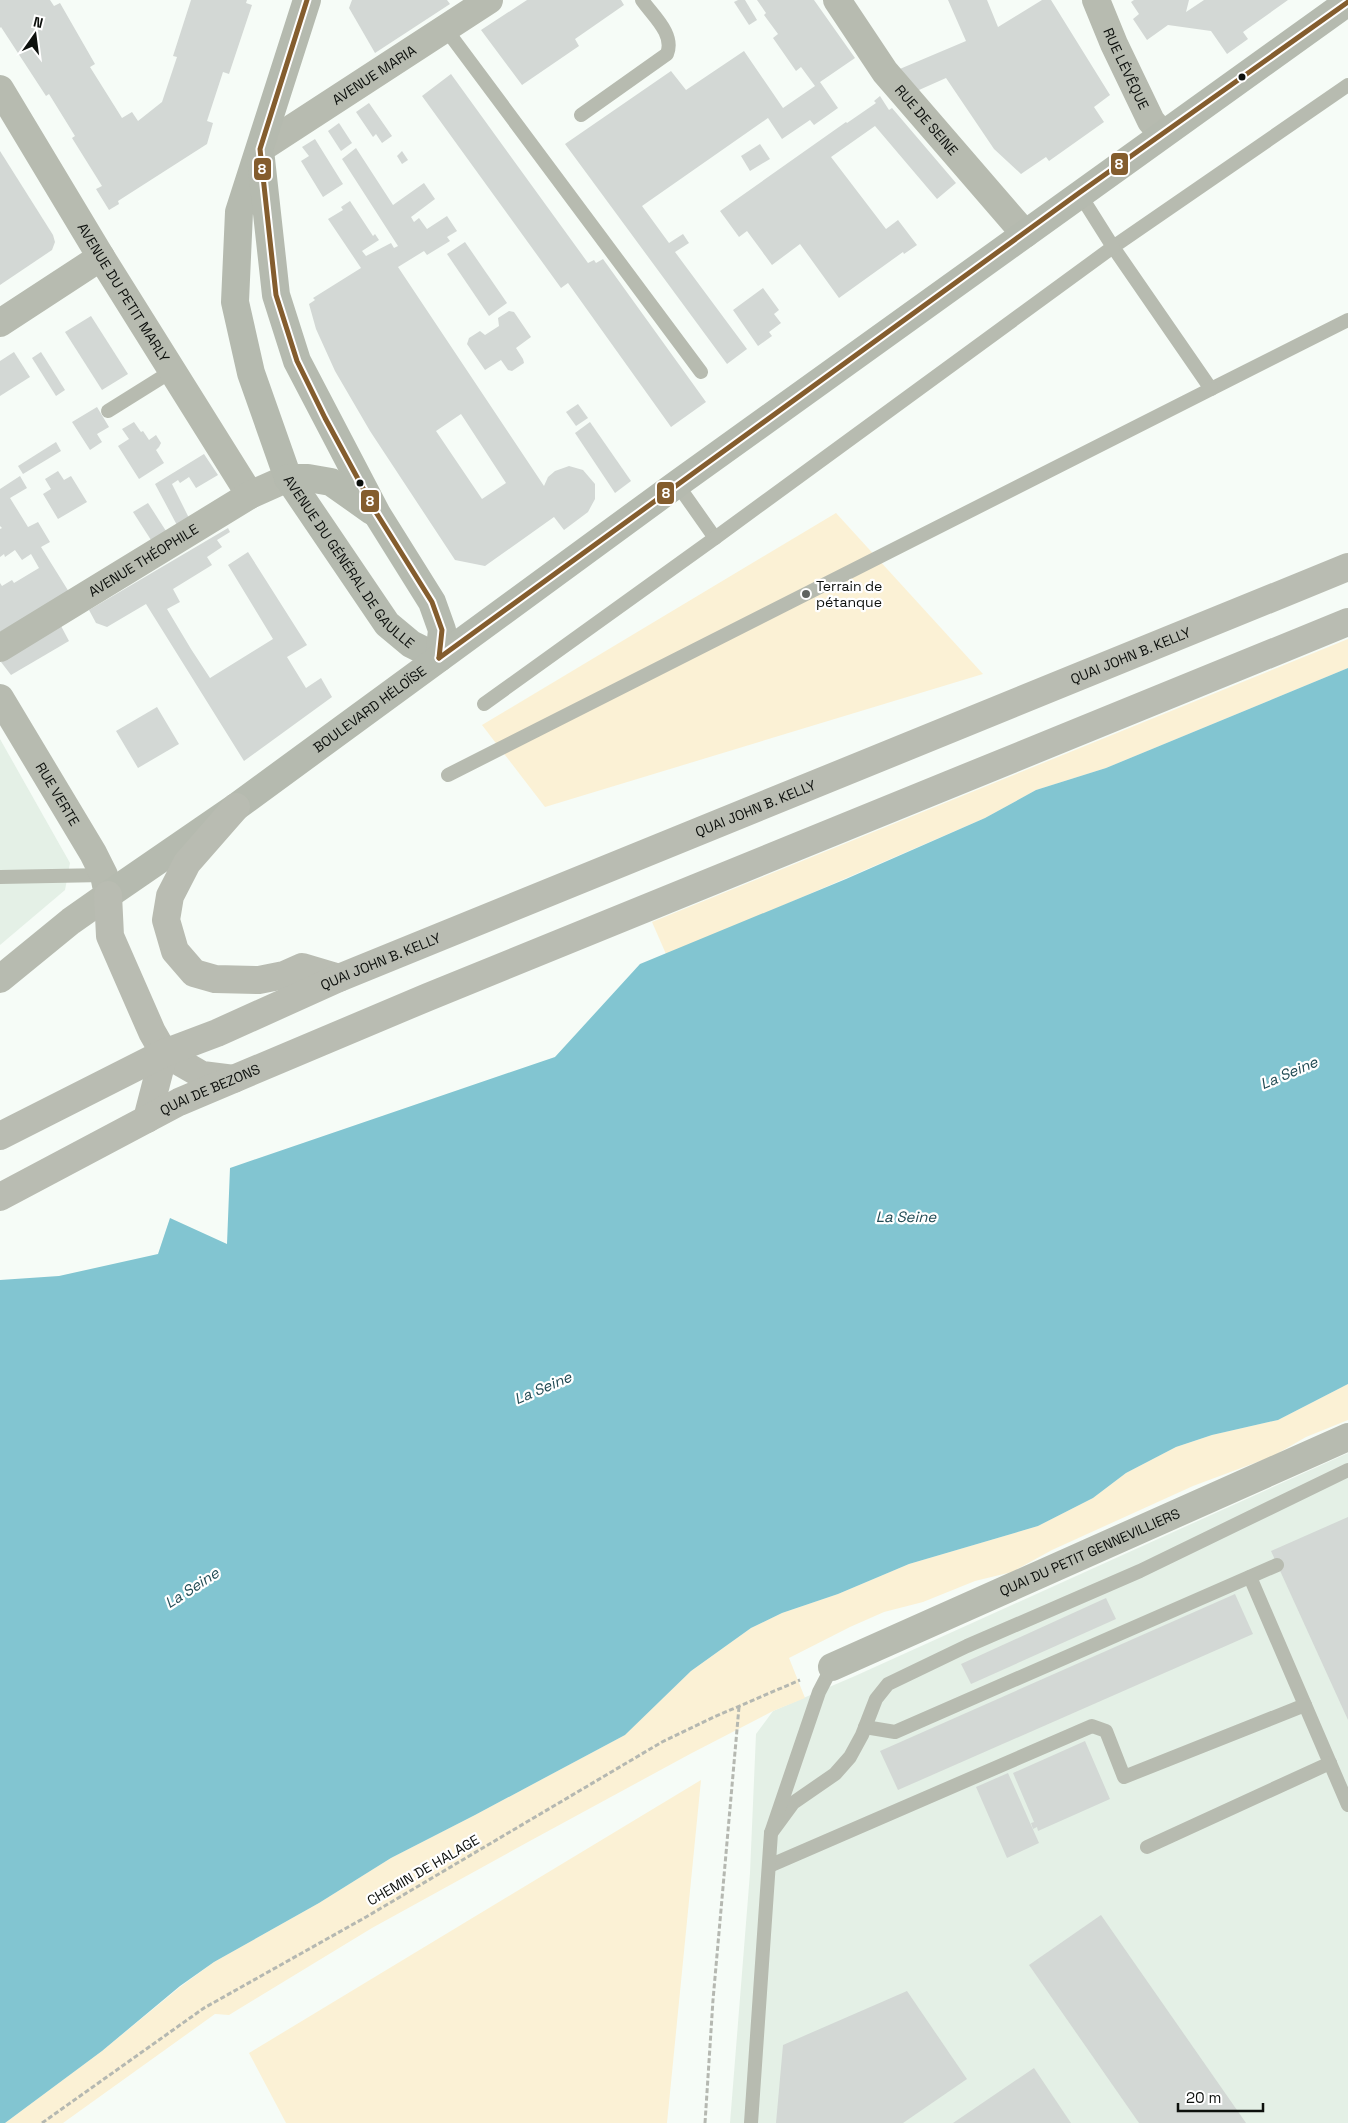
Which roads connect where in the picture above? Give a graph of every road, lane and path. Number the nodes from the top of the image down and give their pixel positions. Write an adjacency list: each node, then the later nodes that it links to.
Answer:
1 (307, 0): 12 (main road, AVENUE DU GÉNÉRAL DE GAULLE)
2 (489, 0): 7 (street, AVENUE MARIA)
3 (642, 0): 10 (lane)
4 (837, 0): 14 (street, RUE DE SEINE)
5 (1096, 0): 11 (street, RUE LÉVÊQUE)
6 (1348, 2): 11 (main road, BOULEVARD HÉLOÏSE)
7 (445, 28): 12 (street, AVENUE MARIA); 20 (lane)
8 (1348, 85): 15 (lane)
9 (1, 91): 16 (street, AVENUE DU PETIT MARLY)
10 (581, 115)
11 (1162, 134): 13 (main road, BOULEVARD HÉLOÏSE)
12 (260, 149): 23 (main road, AVENUE DU GÉNÉRAL DE GAULLE); 26 (main road, AVENUE DU GÉNÉRAL DE GAULLE)
13 (1079, 193): 14 (main road, BOULEVARD HÉLOÏSE); 15 (lane)
14 (1025, 234): 24 (main road, BOULEVARD HÉLOÏSE)
15 (1113, 247): 21 (lane); 27 (lane)
16 (101, 257): 18 (street); 19 (street, AVENUE DU PETIT MARLY)
17 (1348, 320): 21 (lane)
18 (0, 323)
19 (172, 371): 22 (lane); 25 (street, AVENUE DU PETIT MARLY)
20 (701, 372)
21 (1211, 389): 34 (lane)
22 (108, 411)
23 (288, 478): 25 (street, AVENUE THÉOPHILE); 26 (main road); 31 (main road, AVENUE DU GÉNÉRAL DE GAULLE)
24 (677, 484): 27 (lane); 31 (main road, BOULEVARD HÉLOÏSE)
25 (250, 495): 30 (street, AVENUE THÉOPHILE)
26 (377, 514): 31 (main road, AVENUE DU GÉNÉRAL DE GAULLE)
27 (715, 538): 33 (lane)
28 (1348, 567): 38 (main road, QUAI JOHN B. KELLY)
29 (1348, 622): 41 (main road, QUAI DE BEZONS)
30 (0, 648)
31 (439, 658): 35 (main road, BOULEVARD HÉLOÏSE)
32 (0, 698): 37 (street, RUE VERTE)
33 (484, 704)
34 (448, 775)
35 (236, 807): 37 (main road, BOULEVARD HÉLOÏSE); 38 (main road)
36 (0, 877): 37 (lane)
37 (106, 885): 39 (street, BOULEVARD HÉLOÏSE); 40 (main road)
38 (339, 978): 40 (main road, QUAI JOHN B. KELLY)
39 (0, 979)
40 (164, 1053): 41 (main road); 42 (main road); 43 (main road)
41 (234, 1079): 42 (main road, QUAI DE BEZONS)
42 (147, 1119): 44 (main road, QUAI DE BEZONS)
43 (0, 1136)
44 (0, 1197)
45 (1348, 1437): 49 (street, QUAI DU PETIT GENNEVILLIERS)
46 (1348, 1470): 52 (lane)
47 (1277, 1565): 48 (lane)
48 (1250, 1577): 50 (lane); 52 (lane)
49 (832, 1667): 51 (path, CHEMIN DE HALAGE); 55 (lane)
50 (1305, 1705): 53 (lane); 57 (lane)
51 (739, 1707): 58 (path, CHEMIN DE HALAGE); 59 (path)
52 (865, 1727): 55 (lane)
53 (1330, 1764): 54 (lane); 56 (lane)
54 (1348, 1805)
55 (771, 1833): 57 (lane)
56 (1147, 1847)
57 (769, 1866): 60 (lane)
58 (42, 2123)
59 (705, 2123)
60 (751, 2123)

